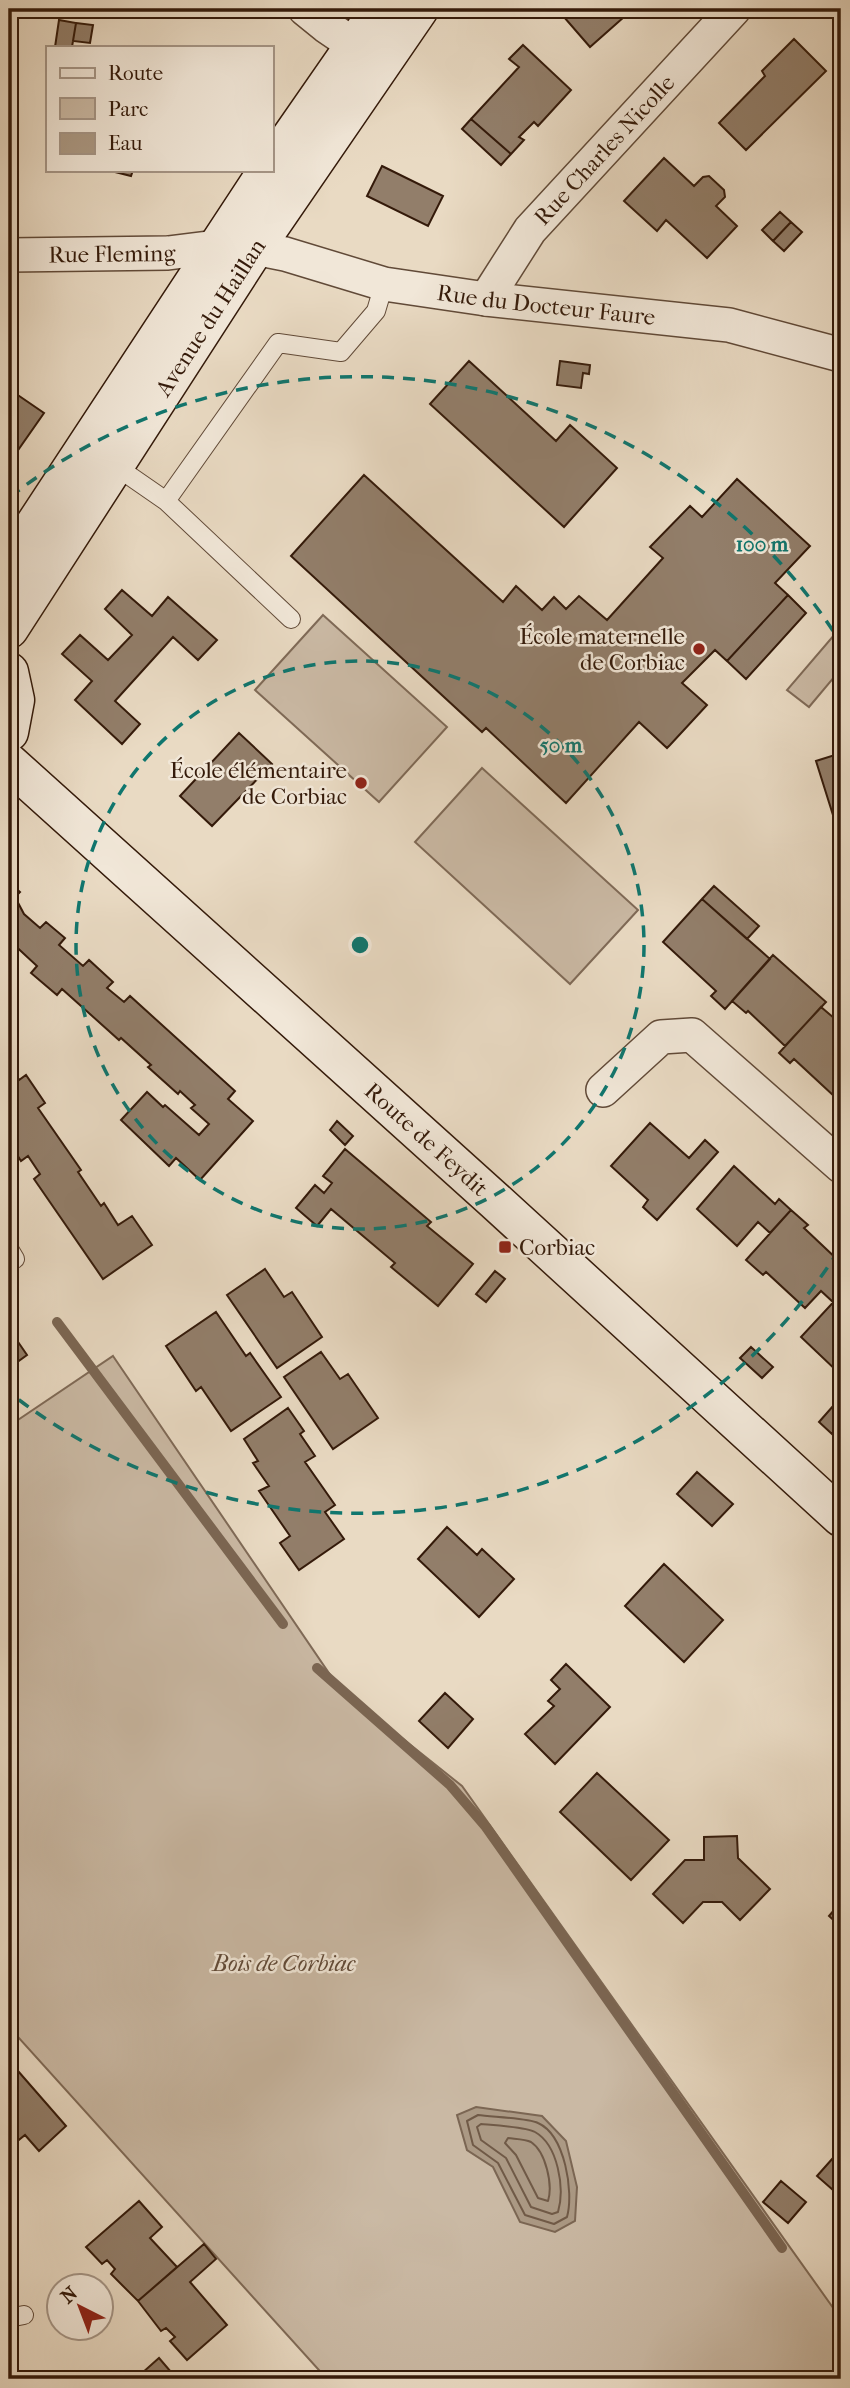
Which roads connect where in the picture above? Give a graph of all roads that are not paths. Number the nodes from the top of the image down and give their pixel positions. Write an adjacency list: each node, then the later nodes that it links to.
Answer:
1 (305, 9): 5 (street)
2 (380, 9): 5 (street, Avenue du Haillan)
3 (419, 9): 5 (street, Avenue du Haillan)
4 (734, 9): 12 (street, Rue Charles Nicolle)
5 (367, 54): 6 (street, Avenue du Haillan); 9 (street, Avenue du Haillan)
6 (273, 164)
7 (267, 172): 8 (street, Avenue du Haillan)
8 (216, 247): 9 (street, Rue Fleming); 10 (street, Rue Fleming); 16 (street, Avenue du Haillan)
9 (255, 248): 11 (street, Rue du Docteur Faure); 14 (street, Avenue du Haillan)
10 (9, 255)
11 (384, 284): 12 (street, Rue du Docteur Faure); 15 (lane)
12 (486, 299): 13 (street, Rue du Docteur Faure)
13 (841, 355)
14 (114, 465): 15 (lane); 18 (street, Avenue du Haillan)
15 (166, 501): 17 (lane)
16 (9, 564)
17 (291, 619)
18 (9, 629)
19 (9, 672): 20 (street)
20 (9, 732)
21 (9, 763): 24 (street, Route de Feydit)
22 (603, 1090): 23 (street)
23 (841, 1166)
24 (841, 1517)

